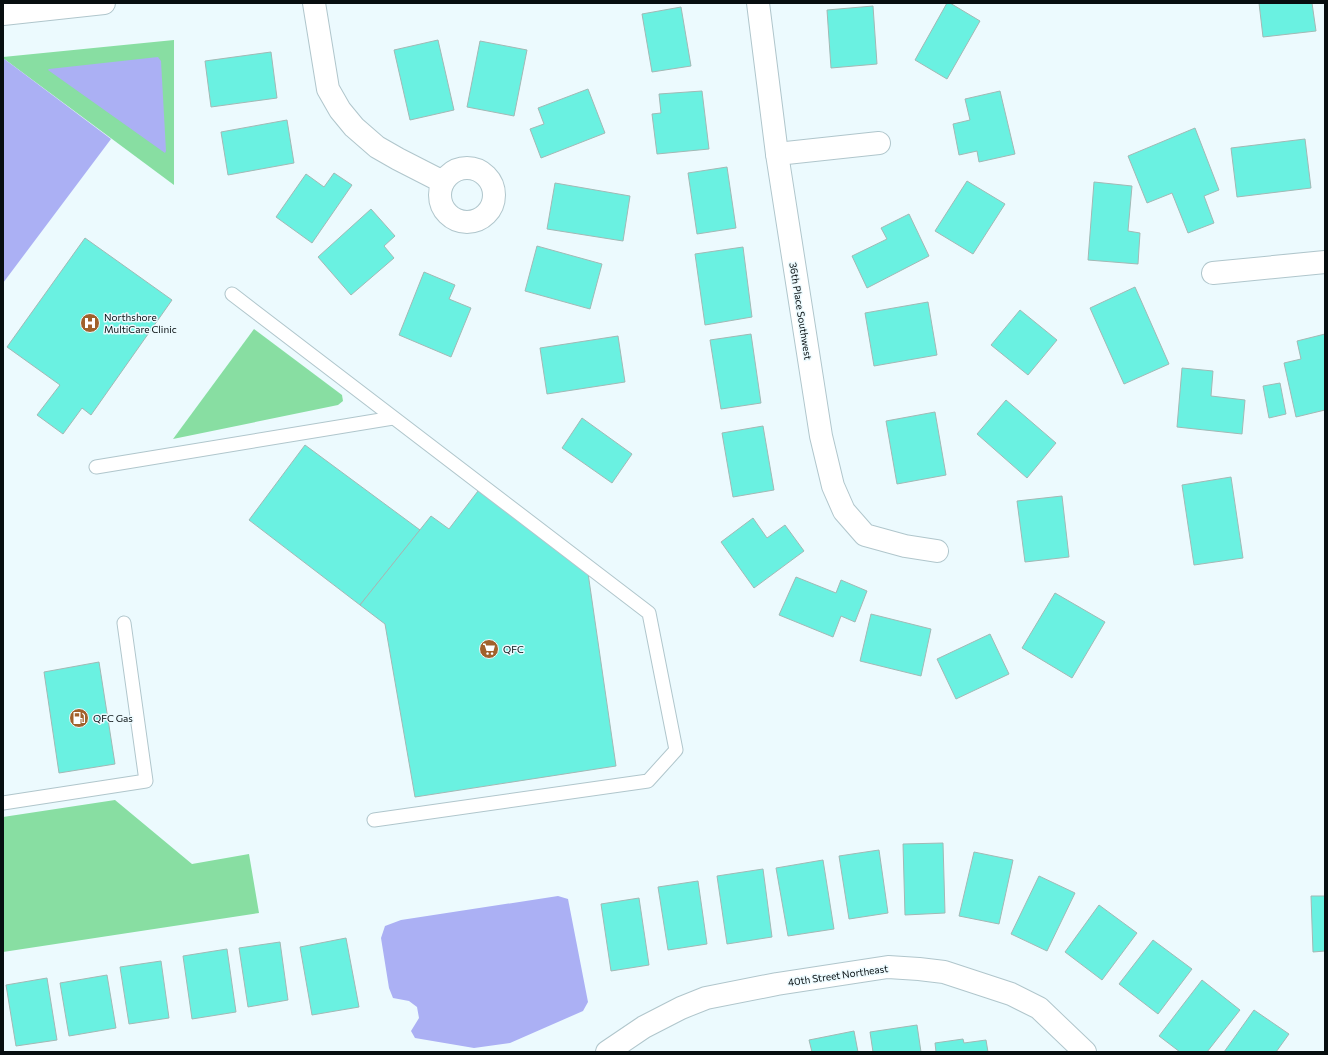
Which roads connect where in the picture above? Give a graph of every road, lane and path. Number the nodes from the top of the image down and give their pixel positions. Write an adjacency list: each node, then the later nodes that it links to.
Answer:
1 (104, 3): 4 (street)
2 (314, 3): 7 (street)
3 (758, 3): 6 (street, 36th Place Southwest)
4 (3, 14)
5 (879, 143): 6 (street)
6 (777, 154): 13 (street, 36th Place Southwest)
7 (443, 182)
8 (1325, 262): 9 (street)
9 (1213, 273)
10 (232, 294): 11 (lane)
11 (394, 418): 12 (lane); 16 (lane)
12 (96, 467)
13 (937, 551)
14 (124, 623): 15 (lane)
15 (3, 803)
16 (374, 820)
17 (607, 1052): 18 (street, 40th Street Northeast)
18 (1085, 1052)

